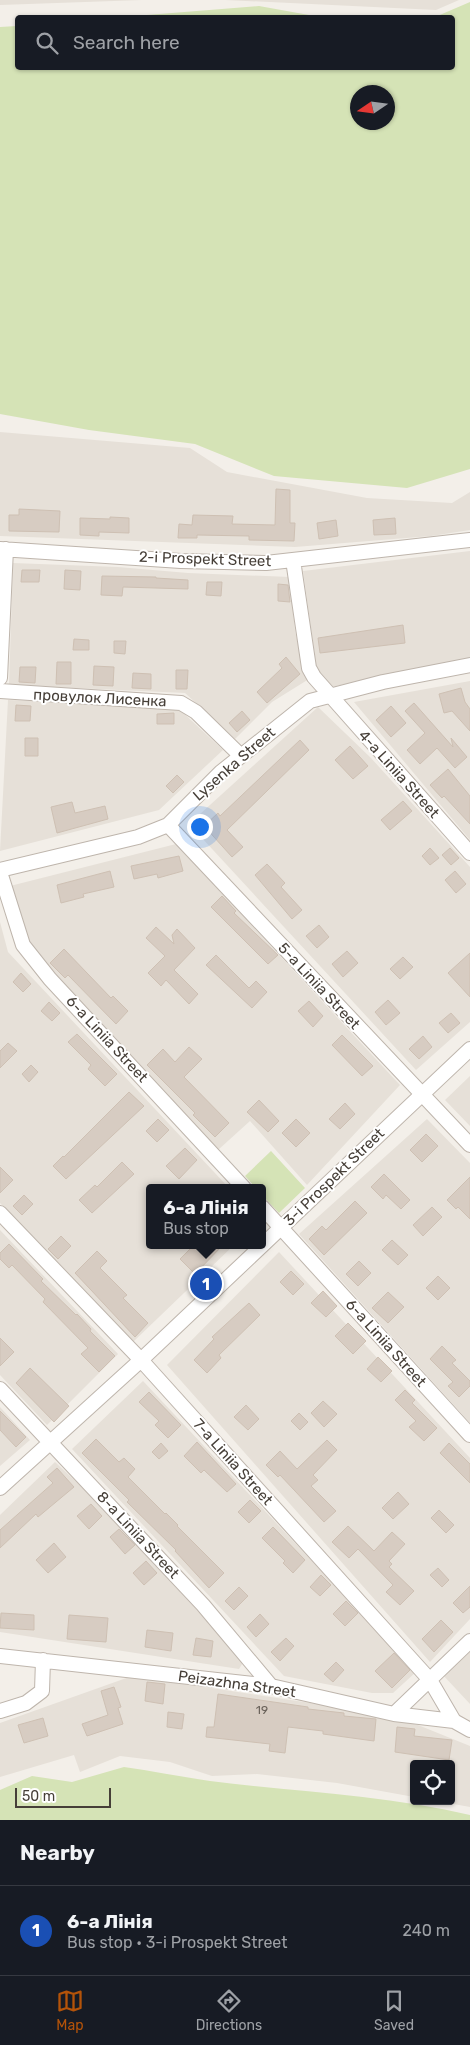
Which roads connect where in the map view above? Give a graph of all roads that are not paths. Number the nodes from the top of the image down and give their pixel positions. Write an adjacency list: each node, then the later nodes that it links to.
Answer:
1 (470, 540): 3 (street, 2-i Prospekt Street)
2 (3, 549): 3 (street, 2-i Prospekt Street); 5 (street)
3 (293, 560): 7 (street, 4-a Liniia Street)
4 (470, 666): 7 (street, Lysenka Street)
5 (0, 678)
6 (0, 692): 8 (street, провулок Лисенка)
7 (328, 695): 8 (street, Lysenka Street); 10 (street, 4-a Liniia Street)
8 (241, 756): 9 (street, Lysenka Street)
9 (168, 825): 11 (street, Lysenka Street); 13 (street, 5-a Liniia Street)
10 (470, 853)
11 (0, 871): 15 (street, 6-a Liniia Street)
12 (470, 1049): 13 (street, 3-i Prospekt Street)
13 (420, 1094): 14 (street, 5-a Liniia Street); 18 (street, 3-i Prospekt Street)
14 (470, 1145)
15 (240, 1184)
16 (266, 1211): 18 (street, 6-a Liniia Street)
17 (0, 1213): 21 (street, 7-a Liniia Street)
18 (281, 1228): 19 (street, 3-i Prospekt Street); 23 (street, 6-a Liniia Street)
19 (266, 1242)
20 (259, 1249): 21 (street, 3-i Prospekt Street)
21 (141, 1360): 24 (street, 3-i Prospekt Street); 29 (street, 7-a Liniia Street)
22 (0, 1389): 24 (street, 8-a Liniia Street)
23 (470, 1435)
24 (50, 1442): 25 (street, 3-i Prospekt Street); 30 (street, 8-a Liniia Street)
25 (0, 1488)
26 (470, 1641): 29 (street)
27 (0, 1656): 28 (street, Peizazhna Street)
28 (43, 1660): 30 (street, Peizazhna Street); 31 (street)
29 (430, 1680): 32 (street); 33 (street, 7-a Liniia Street)
30 (272, 1686): 32 (street, Peizazhna Street)
31 (0, 1710)
32 (394, 1714): 33 (street, Peizazhna Street)
33 (454, 1722): 34 (street, Peizazhna Street)
34 (470, 1730)

